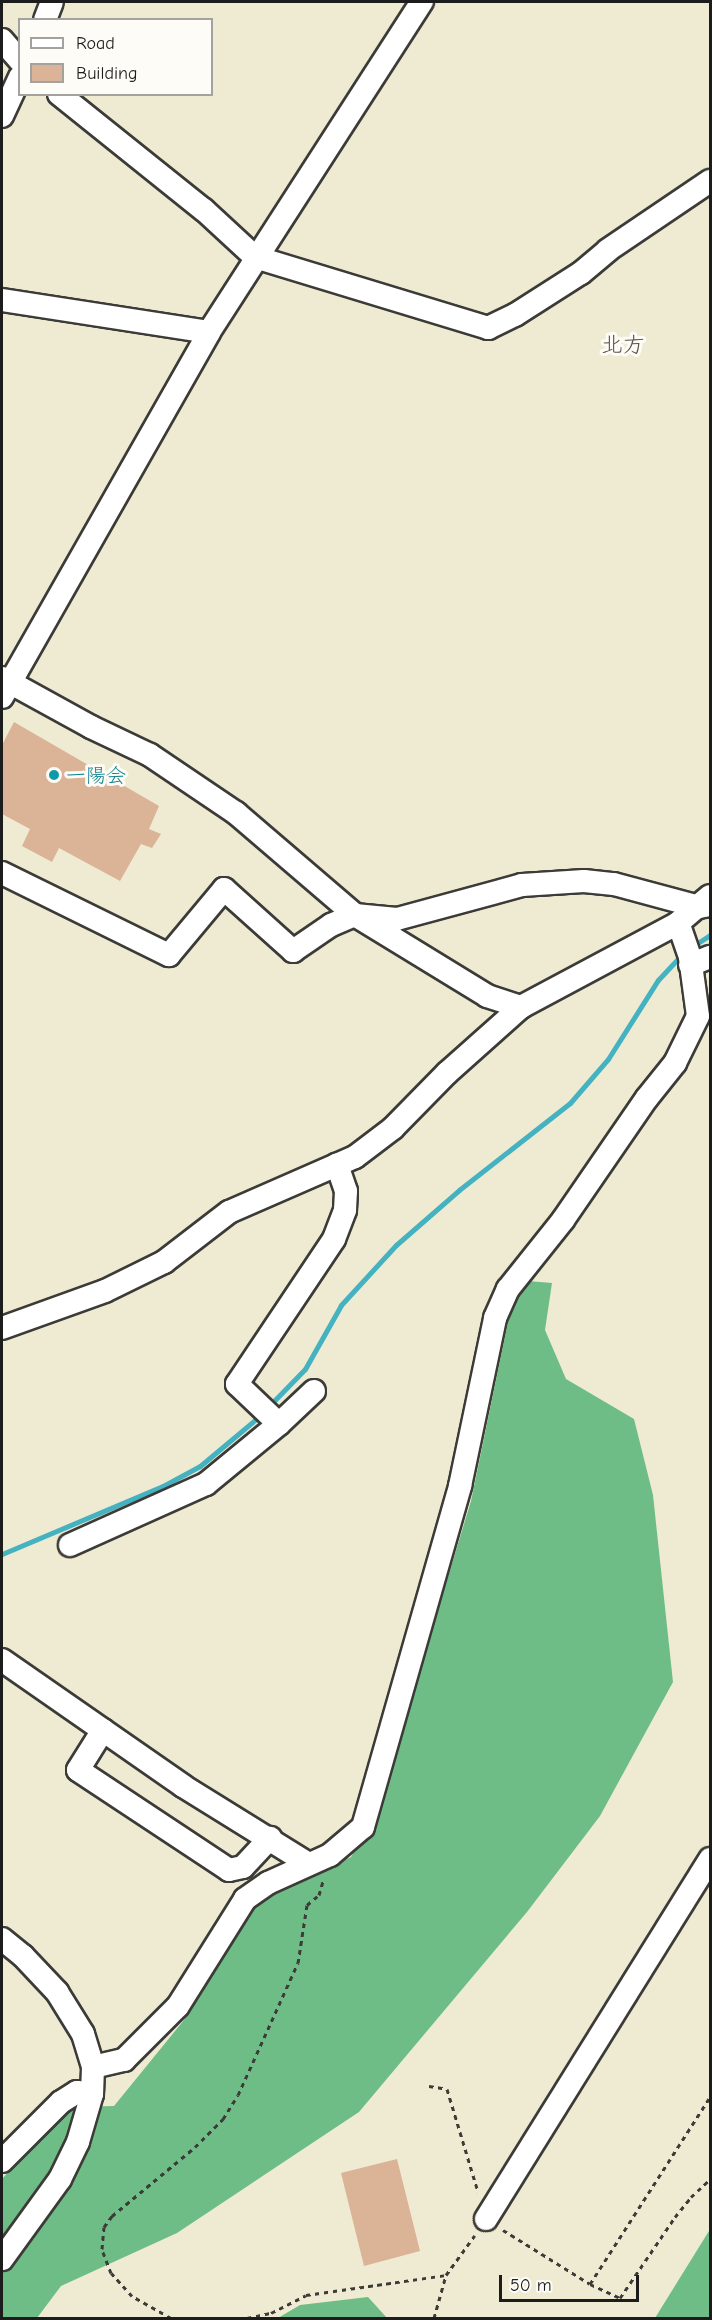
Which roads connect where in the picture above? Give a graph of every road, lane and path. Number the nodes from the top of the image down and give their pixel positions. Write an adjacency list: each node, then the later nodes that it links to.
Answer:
1 (52, 2): 3 (street)
2 (422, 2): 10 (street)
3 (46, 18)
4 (2, 39): 5 (street)
5 (18, 59)
6 (18, 81): 8 (street)
7 (62, 96): 10 (street)
8 (2, 116)
9 (711, 181): 10 (street)
10 (255, 257): 12 (street)
11 (2, 300): 12 (street)
12 (209, 332): 13 (street)
13 (4, 686): 16 (street)
14 (2, 873): 16 (street)
15 (707, 902): 16 (street); 17 (street)
16 (354, 915): 18 (street)
17 (690, 948): 18 (street); 27 (street)
18 (521, 1007): 19 (street)
19 (338, 1165): 20 (street); 22 (street)
20 (2, 1328)
21 (314, 1391): 22 (street)
22 (270, 1416): 23 (street)
23 (70, 1545)
24 (2, 1660): 25 (street)
25 (103, 1730): 26 (street); 26 (street)
26 (270, 1838): 29 (street)
27 (330, 1855): 29 (street); 41 (path)
28 (711, 1859): 37 (street)
29 (309, 1864): 31 (street)
30 (2, 1939): 31 (street)
31 (93, 2067): 33 (street)
32 (429, 2086): 37 (path)
33 (92, 2094): 35 (street); 38 (street)
34 (711, 2097): 40 (path)
35 (2, 2162)
36 (711, 2179): 40 (path)
37 (486, 2219): 39 (path); 40 (path)
38 (2, 2259)
39 (446, 2275): 42 (path); 43 (path)
40 (590, 2284)
41 (171, 2319)
42 (247, 2319)
43 (434, 2319)

